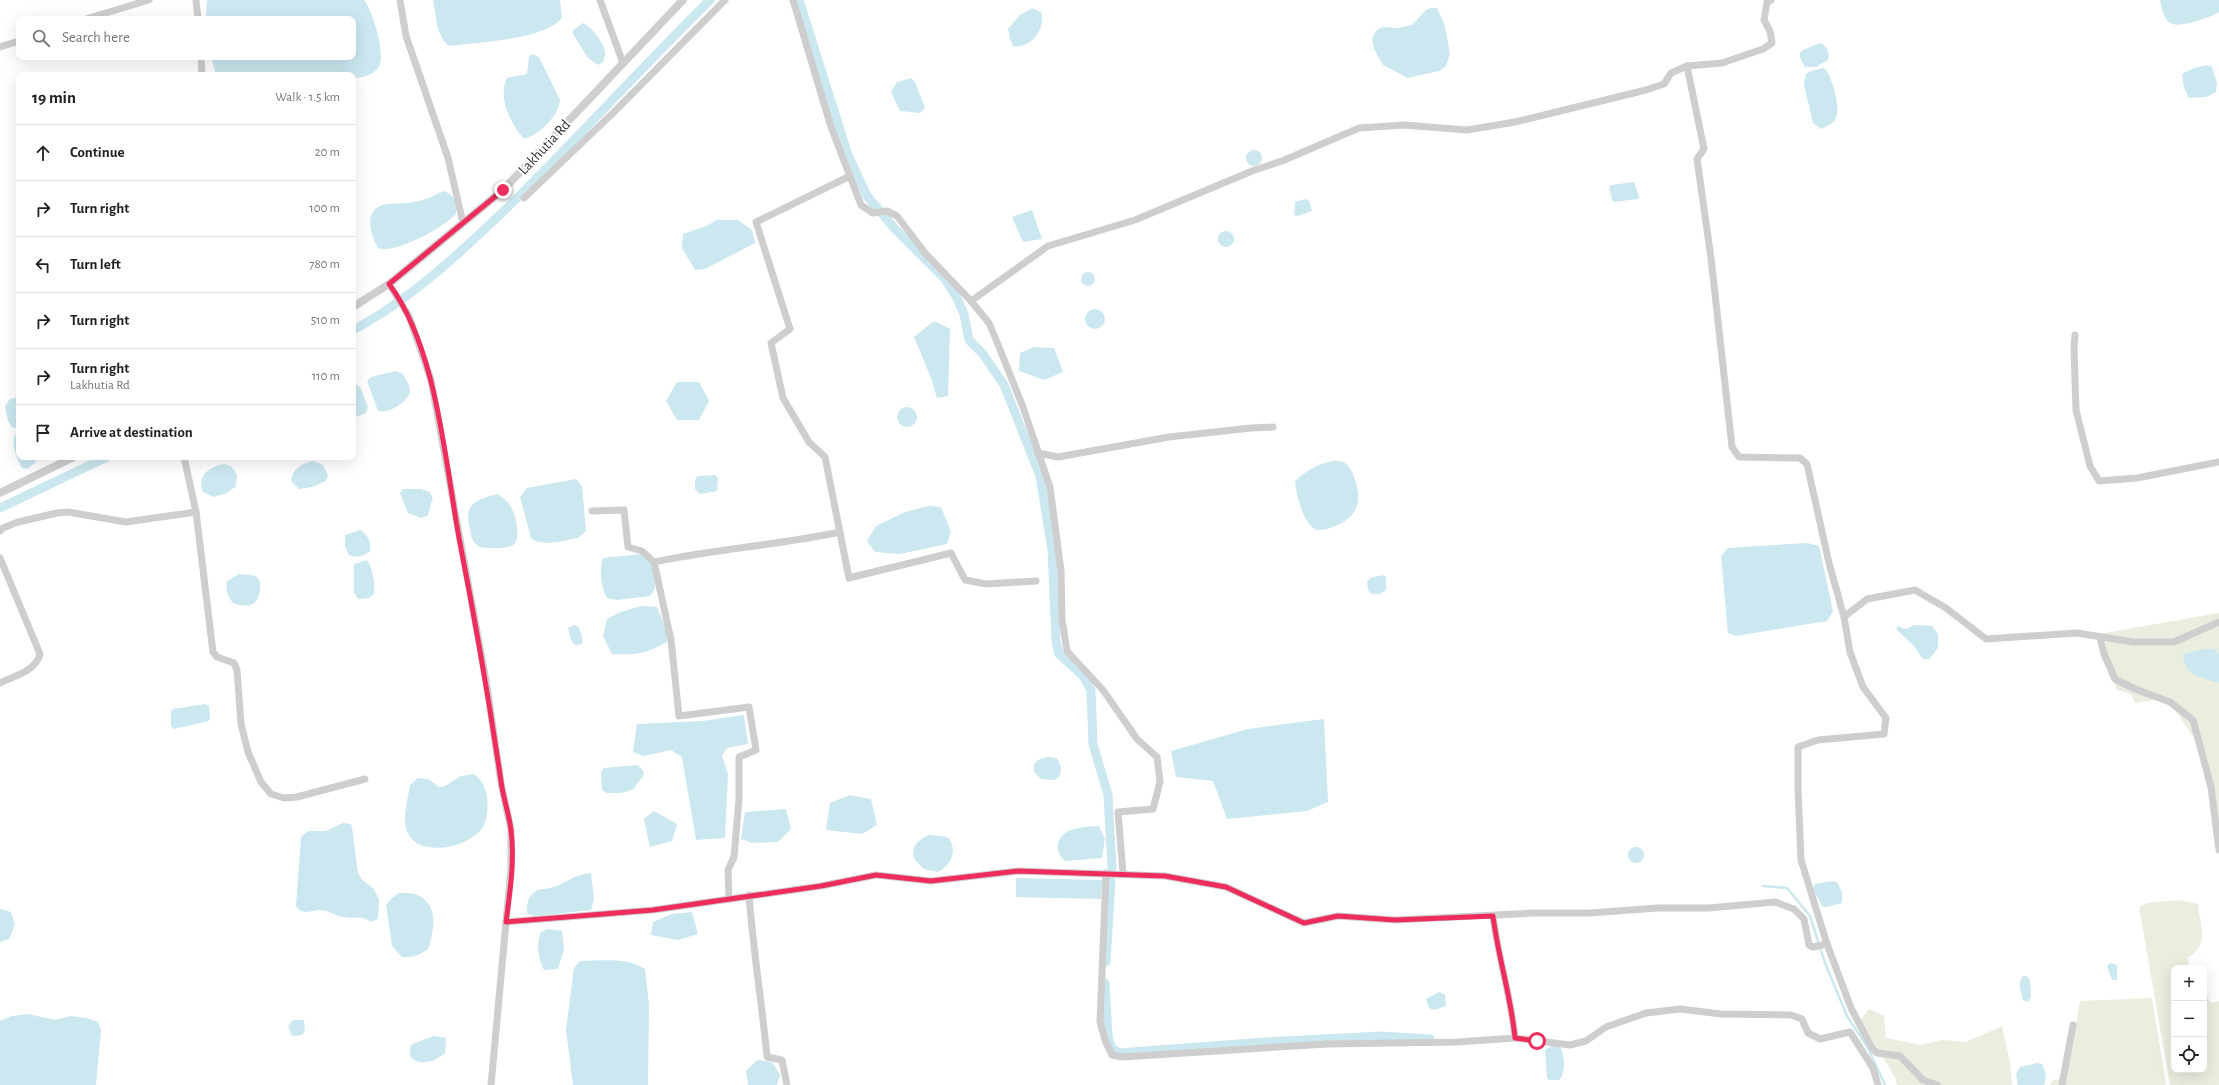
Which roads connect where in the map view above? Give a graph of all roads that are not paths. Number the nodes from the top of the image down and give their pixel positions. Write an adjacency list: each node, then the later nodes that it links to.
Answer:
1 (149, 0): 9 (street)
2 (196, 0): 10 (street)
3 (400, 0): 19 (street)
4 (600, 0): 14 (street)
5 (683, 0): 14 (street, Lakhutia Rd)
6 (725, 0): 18 (street)
7 (793, 0): 17 (street)
8 (1771, 0): 15 (street)
9 (96, 16)
10 (198, 16)
11 (16, 41): 12 (street)
12 (0, 47)
13 (201, 60): 16 (street)
14 (623, 63): 19 (street, Lakhutia Rd)
15 (1687, 66): 21 (street); 37 (street)
16 (202, 72)
17 (850, 176): 21 (street); 33 (street)
18 (524, 198)
19 (463, 223): 20 (street, Lakhutia Rd)
20 (389, 284): 22 (street, Lakhutia Rd); 48 (street)
21 (971, 302): 25 (street)
22 (356, 305)
23 (2075, 335): 28 (street)
24 (1273, 428): 25 (street)
25 (1038, 453): 44 (street)
26 (68, 460): 29 (street)
27 (185, 460): 31 (street)
28 (2219, 462)
29 (0, 493)
30 (592, 511): 35 (street)
31 (196, 512): 32 (street); 41 (street)
32 (0, 531)
33 (840, 532): 35 (street); 36 (street)
34 (0, 558): 40 (street)
35 (654, 562): 46 (street)
36 (1036, 581)
37 (1844, 617): 39 (street); 49 (street)
38 (2219, 622): 39 (street)
39 (2100, 637): 42 (street)
40 (0, 683)
41 (365, 779)
42 (2219, 850)
43 (1106, 873): 44 (street); 45 (street); 51 (street)
44 (1123, 873): 47 (street)
45 (749, 896): 46 (street); 53 (street)
46 (729, 898): 48 (street)
47 (1493, 916): 49 (street); 51 (street)
48 (506, 922): 52 (street)
49 (1827, 944): 55 (street)
50 (2073, 1025): 56 (street)
51 (1515, 1038): 54 (street)
52 (491, 1085)
53 (787, 1085)
54 (1878, 1085)
55 (1937, 1085)
56 (2062, 1085)

